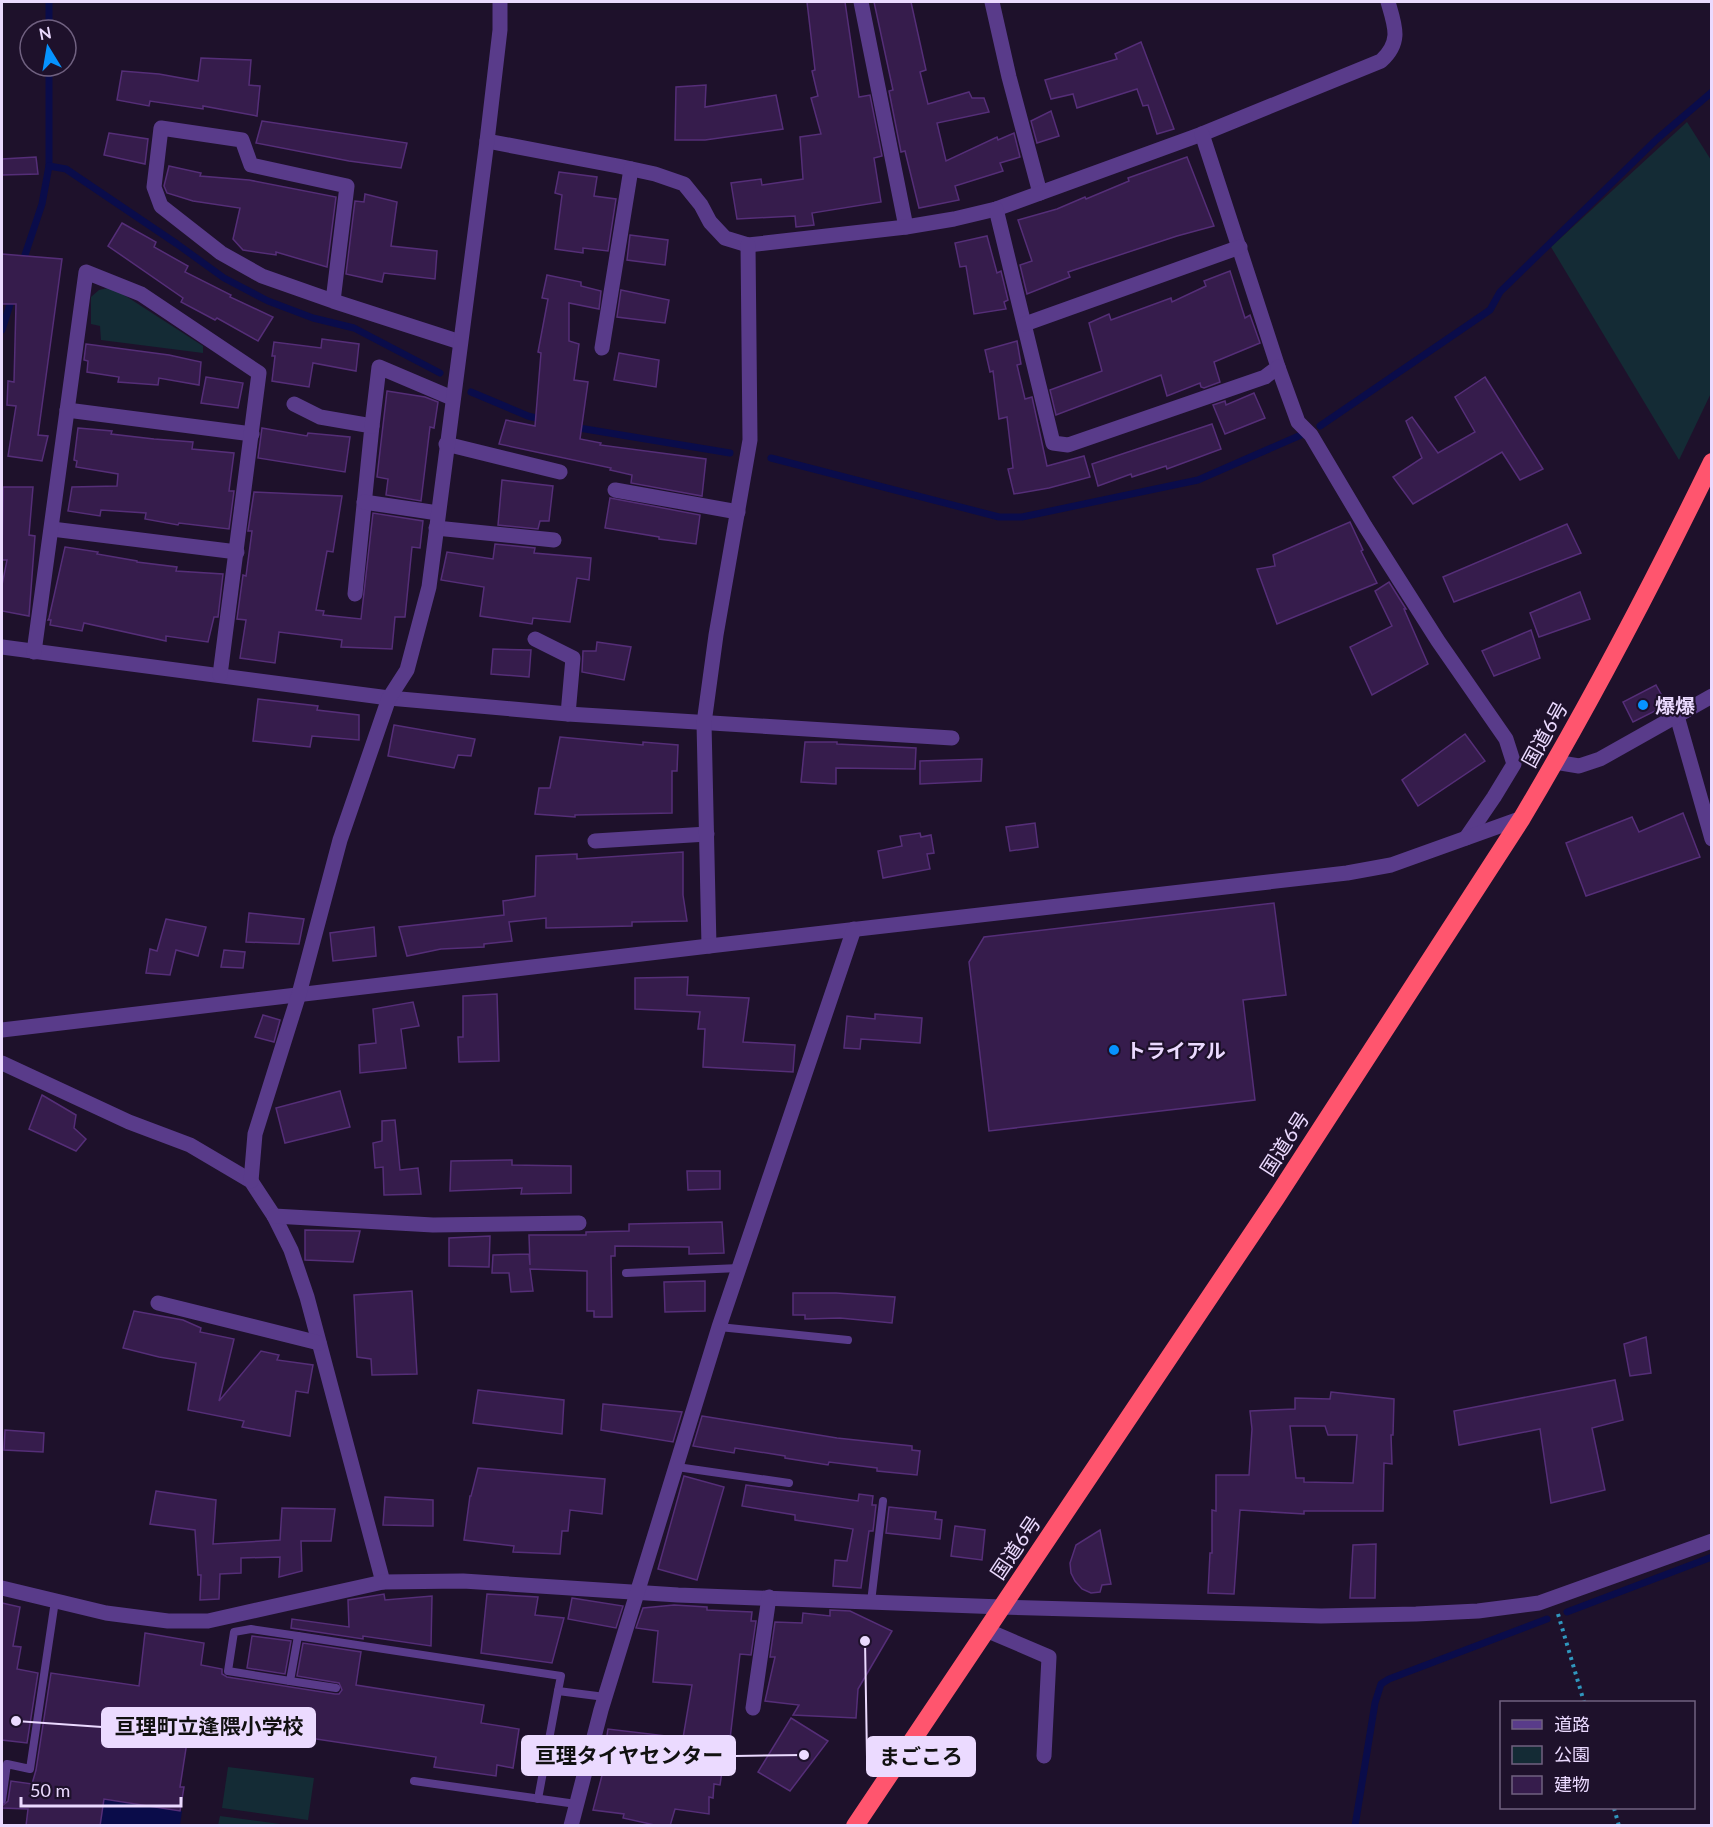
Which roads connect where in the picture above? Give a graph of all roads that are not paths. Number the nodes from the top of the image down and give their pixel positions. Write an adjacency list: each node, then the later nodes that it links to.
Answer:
1 (500, 2): 6 (street)
2 (861, 2): 10 (street)
3 (992, 2): 8 (street)
4 (1388, 2): 5 (street)
5 (1202, 134): 8 (street); 12 (street)
6 (487, 141): 7 (street); 15 (street)
7 (631, 169): 11 (street); 16 (street)
8 (1040, 193): 9 (street)
9 (996, 209): 10 (street); 14 (street)
10 (906, 227): 11 (street)
11 (748, 244): 28 (street)
12 (1240, 248): 14 (street); 17 (street)
13 (333, 301): 13 (street); 15 (street)
14 (1025, 324): 17 (street)
15 (460, 342): 18 (street)
16 (602, 348)
17 (1278, 367): 47 (street)
18 (452, 398): 21 (street); 23 (street)
19 (294, 405): 21 (street)
20 (67, 410): 22 (street); 22 (street); 30 (street)
21 (372, 426): 27 (street)
22 (252, 434): 32 (street)
23 (446, 444): 25 (street); 29 (street)
24 (1712, 462): 44 (highway, 国道6号)
25 (560, 472)
26 (615, 490): 28 (street)
27 (364, 502): 29 (street); 33 (street)
28 (738, 512): 42 (street)
29 (437, 520): 31 (street); 39 (street)
30 (52, 529): 32 (street); 36 (street)
31 (554, 540)
32 (237, 552): 37 (street)
33 (355, 594)
34 (536, 639): 40 (street)
35 (2, 647): 36 (street)
36 (34, 652): 37 (street)
37 (220, 675): 39 (street)
38 (1712, 696): 41 (street)
39 (389, 698): 40 (street); 52 (street)
40 (568, 714): 42 (street)
41 (1677, 716): 44 (street); 48 (street)
42 (704, 723): 43 (street); 46 (street)
43 (952, 738)
44 (1555, 762): 45 (highway, 国道6号)
45 (1522, 818): 47 (street); 74 (highway, 国道6号)
46 (707, 834): 49 (street); 51 (street)
47 (1466, 838): 50 (street)
48 (1712, 839)
49 (594, 841)
50 (854, 929): 51 (street); 58 (street)
51 (709, 946): 52 (street)
52 (299, 994): 53 (street); 55 (street)
53 (2, 1030)
54 (2, 1062): 55 (street)
55 (251, 1181): 56 (street)
56 (274, 1216): 57 (street); 63 (street)
57 (579, 1223)
58 (739, 1268): 59 (lane); 61 (street)
59 (626, 1273)
60 (158, 1303): 63 (street)
61 (720, 1327): 62 (lane); 64 (street)
62 (848, 1340)
63 (319, 1343): 68 (street)
64 (677, 1467): 65 (lane); 70 (street)
65 (789, 1484)
66 (883, 1501): 73 (lane)
67 (1712, 1542): 74 (street)
68 (383, 1582): 70 (street); 72 (street)
69 (2, 1588): 72 (street)
70 (638, 1593): 71 (street); 80 (street)
71 (770, 1597): 73 (street); 81 (street)
72 (55, 1601): 85 (lane)
73 (871, 1602): 74 (street)
74 (1002, 1607): 75 (highway, 国道6号)
75 (986, 1630): 82 (street); 88 (highway, 国道6号)
76 (298, 1636): 77 (lane); 77 (lane); 79 (lane)
77 (290, 1681): 78 (lane)
78 (336, 1688)
79 (558, 1691): 80 (lane); 84 (lane)
80 (605, 1697): 86 (street)
81 (753, 1708)
82 (1044, 1756)
83 (414, 1781): 84 (lane)
84 (538, 1799): 86 (lane)
85 (2, 1800)
86 (576, 1804): 87 (street)
87 (571, 1826)
88 (855, 1826)

